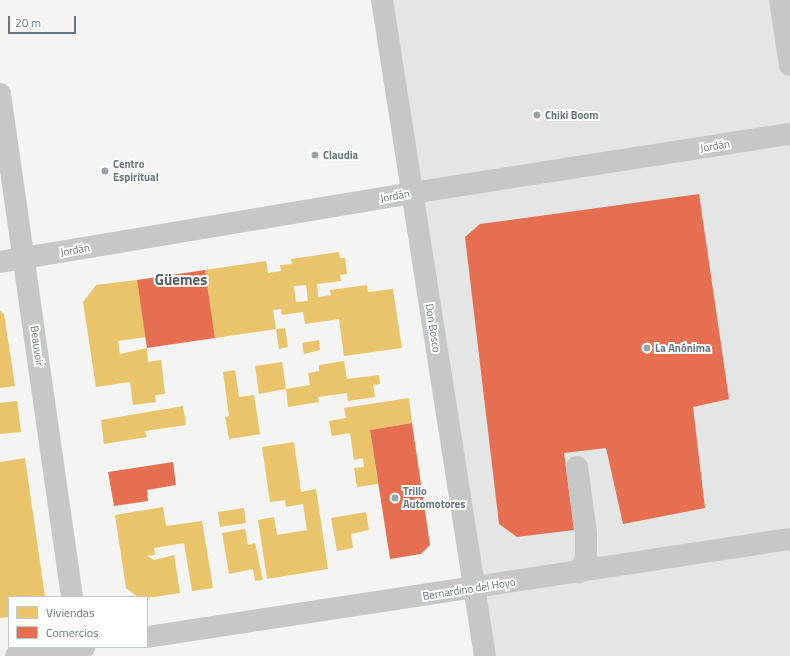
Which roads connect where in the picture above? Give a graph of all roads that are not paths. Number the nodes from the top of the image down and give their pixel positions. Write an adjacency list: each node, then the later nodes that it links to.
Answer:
1 (382, 0): 6 (street, Don Bosco)
2 (780, 0): 3 (street)
3 (790, 66)
4 (0, 94): 7 (street, Beauvoir)
5 (790, 134): 6 (street, Jordán)
6 (412, 193): 7 (street, Jordán); 12 (street, Don Bosco)
7 (24, 258): 8 (street, Jordán); 13 (street, Beauvoir)
8 (0, 262)
9 (577, 467): 11 (street)
10 (790, 539): 11 (street, Bernardino del Hoyo)
11 (579, 572): 12 (street, Bernardino del Hoyo)
12 (474, 588): 14 (street, Bernardino del Hoyo); 17 (street, Don Bosco)
13 (72, 596)
14 (148, 638)
15 (81, 649): 16 (street)
16 (16, 656)
17 (485, 656)

